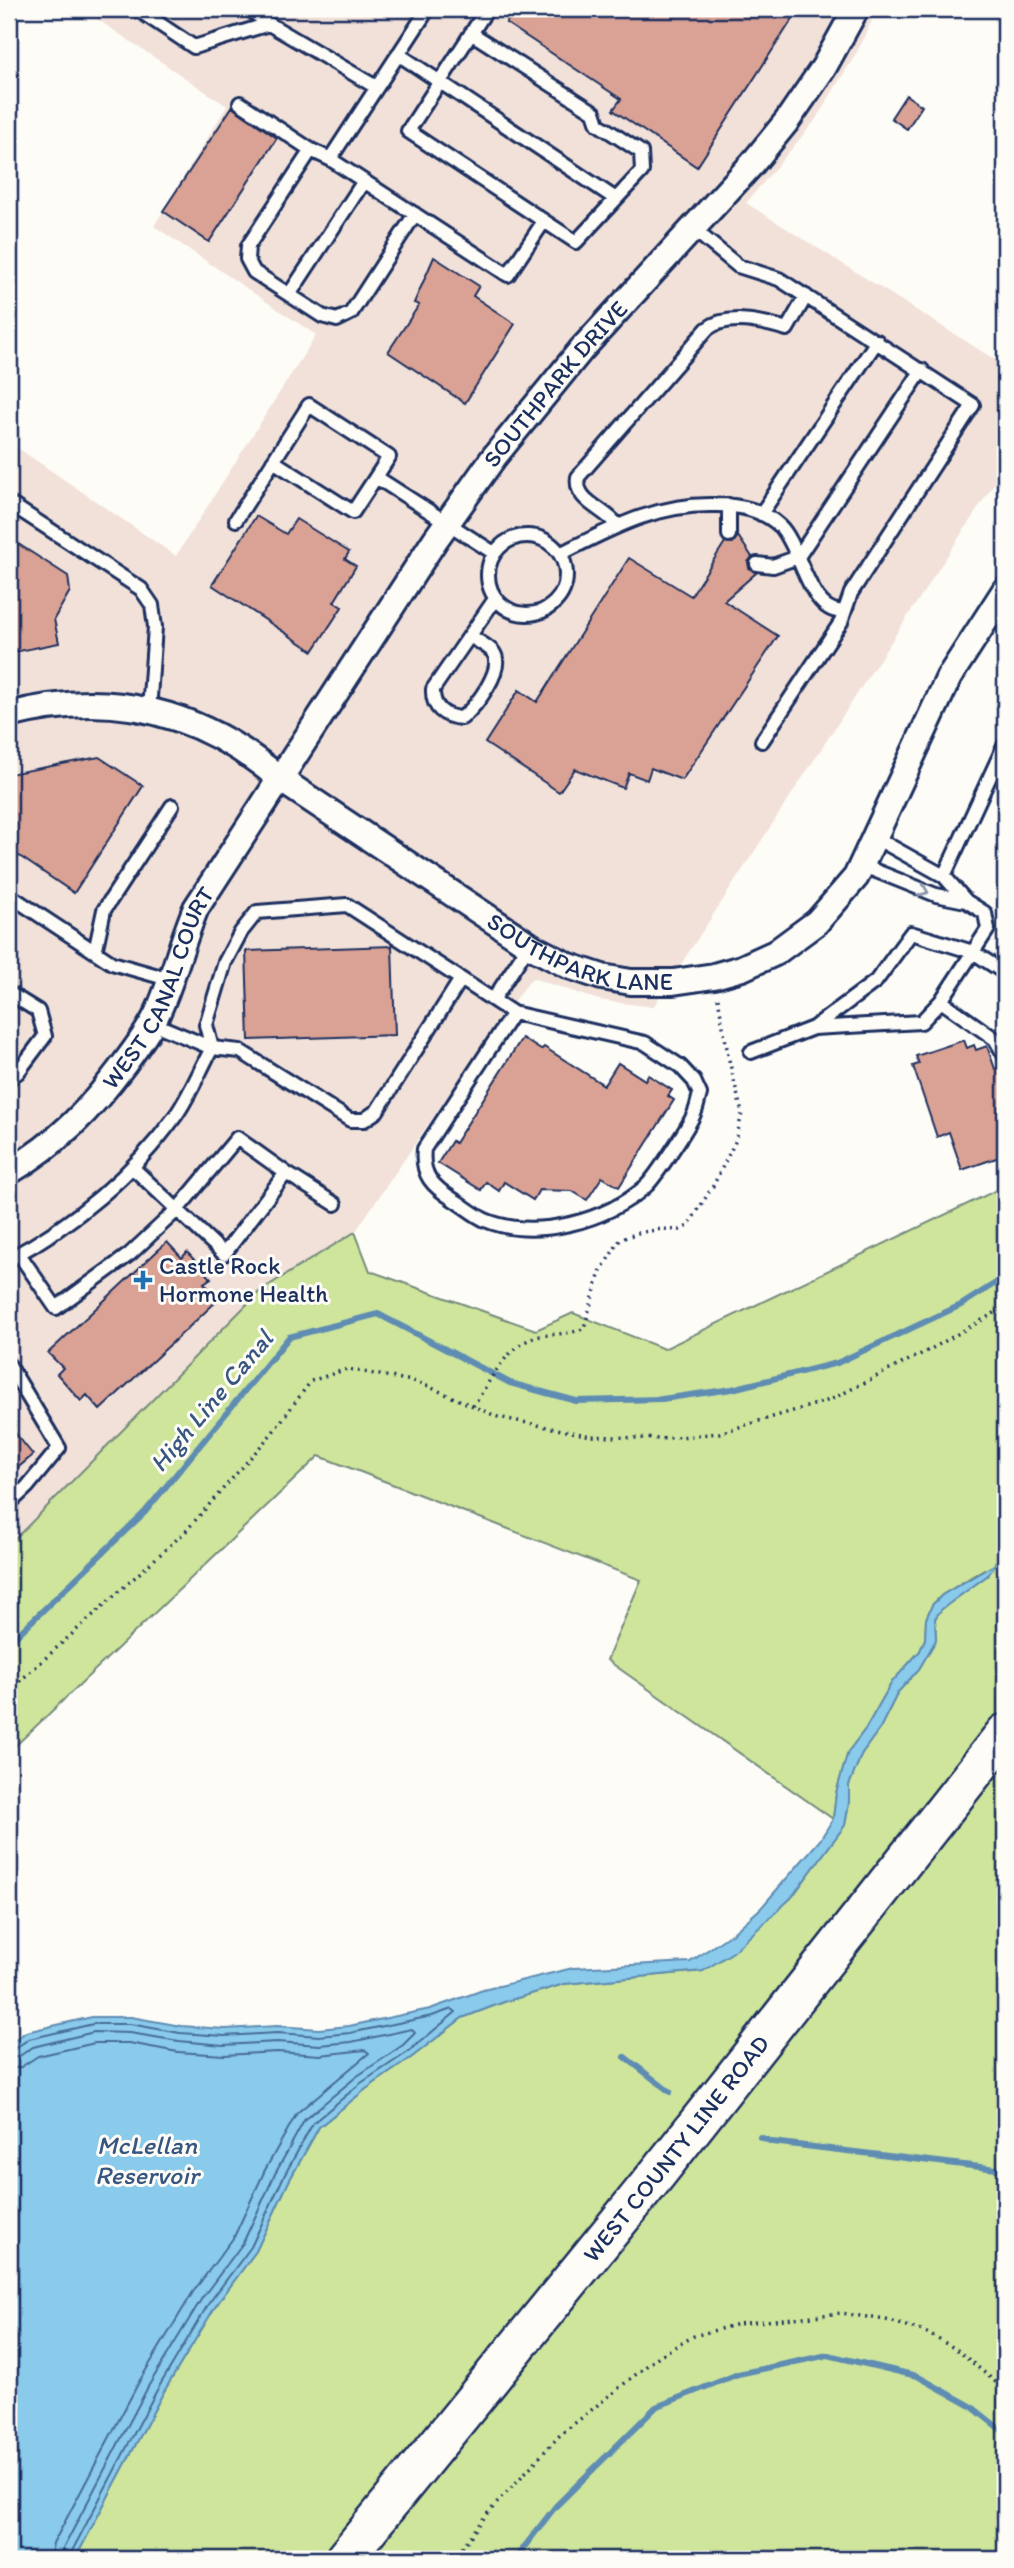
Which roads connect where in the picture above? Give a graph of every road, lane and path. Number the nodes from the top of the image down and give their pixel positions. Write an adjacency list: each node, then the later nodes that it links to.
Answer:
1 (137, 9): 6 (lane)
2 (249, 9): 6 (lane)
3 (428, 9): 8 (lane)
4 (486, 9): 7 (lane)
5 (856, 9): 18 (street, SOUTHPARK DRIVE)
6 (269, 24): 10 (lane)
7 (471, 33): 9 (lane); 15 (lane)
8 (398, 54): 9 (lane); 10 (lane)
9 (440, 82): 15 (lane); 17 (lane)
10 (376, 87): 13 (lane)
11 (240, 103): 12 (lane)
12 (310, 150): 13 (lane); 19 (lane)
13 (330, 159): 14 (lane)
14 (364, 181): 16 (lane); 19 (lane)
15 (616, 199): 17 (lane)
16 (415, 214): 17 (lane); 19 (lane)
17 (544, 221)
18 (692, 228): 20 (lane); 29 (street, SOUTHPARK DRIVE)
19 (289, 295)
20 (806, 296): 21 (lane); 30 (lane)
21 (877, 341): 22 (lane); 27 (lane)
22 (922, 370): 34 (lane); 38 (lane)
23 (274, 461): 24 (lane); 24 (lane); 28 (lane)
24 (376, 477): 29 (lane)
25 (9, 503): 40 (lane)
26 (729, 505): 27 (lane); 30 (lane); 31 (lane)
27 (761, 514): 34 (lane)
28 (236, 520)
29 (448, 522): 32 (lane); 44 (street, SOUTHPARK DRIVE)
30 (618, 526): 33 (lane)
31 (729, 535)
32 (494, 553): 33 (lane); 37 (lane)
33 (560, 554): 37 (lane)
34 (798, 556): 35 (lane); 38 (lane)
35 (757, 564)
36 (1005, 590): 46 (street, SOUTHPARK LANE)
37 (495, 599): 39 (lane)
38 (844, 611): 42 (lane)
39 (470, 636): 39 (lane)
40 (149, 711): 41 (street, SOUTHPARK LANE); 44 (street, SOUTHPARK LANE)
41 (9, 715)
42 (762, 741)
43 (1005, 744): 48 (lane)
44 (280, 779): 51 (street, SOUTHPARK LANE); 56 (street, WEST CANAL COURT)
45 (172, 806): 52 (lane)
46 (874, 837): 47 (street, SOUTHPARK LANE); 48 (lane)
47 (861, 865): 50 (lane, one-way to 50); 51 (street, SOUTHPARK LANE)
48 (944, 876): 50 (lane)
49 (9, 895): 52 (lane)
50 (966, 901): 53 (lane)
51 (529, 945): 58 (lane)
52 (94, 952): 56 (lane)
53 (973, 952): 54 (lane); 59 (lane); 62 (lane)
54 (1005, 973)
55 (461, 979): 58 (lane); 63 (lane); 63 (lane)
56 (172, 980): 61 (street, WEST CANAL COURT)
57 (9, 993): 66 (lane)
58 (493, 1000): 60 (lane)
59 (941, 1001): 62 (lane); 65 (lane)
60 (513, 1013): 60 (lane)
61 (152, 1023): 63 (lane); 68 (street, WEST CANAL COURT)
62 (813, 1028): 64 (lane)
63 (212, 1048): 67 (lane)
64 (751, 1052)
65 (1005, 1056)
66 (9, 1079)
67 (132, 1167): 71 (lane); 72 (lane)
68 (9, 1172)
69 (286, 1173): 70 (lane); 71 (lane); 71 (lane)
70 (335, 1204)
71 (177, 1210): 72 (lane)
72 (14, 1256)
73 (1005, 1307): 76 (path)
74 (9, 1365): 77 (lane)
75 (499, 1366): 76 (path)
76 (473, 1406): 78 (path)
77 (9, 1504)
78 (9, 1691)
79 (1005, 1733): 81 (main road, WEST COUNTY LINE ROAD)
80 (1005, 2390): 82 (path)
81 (344, 2559)
82 (454, 2559)

